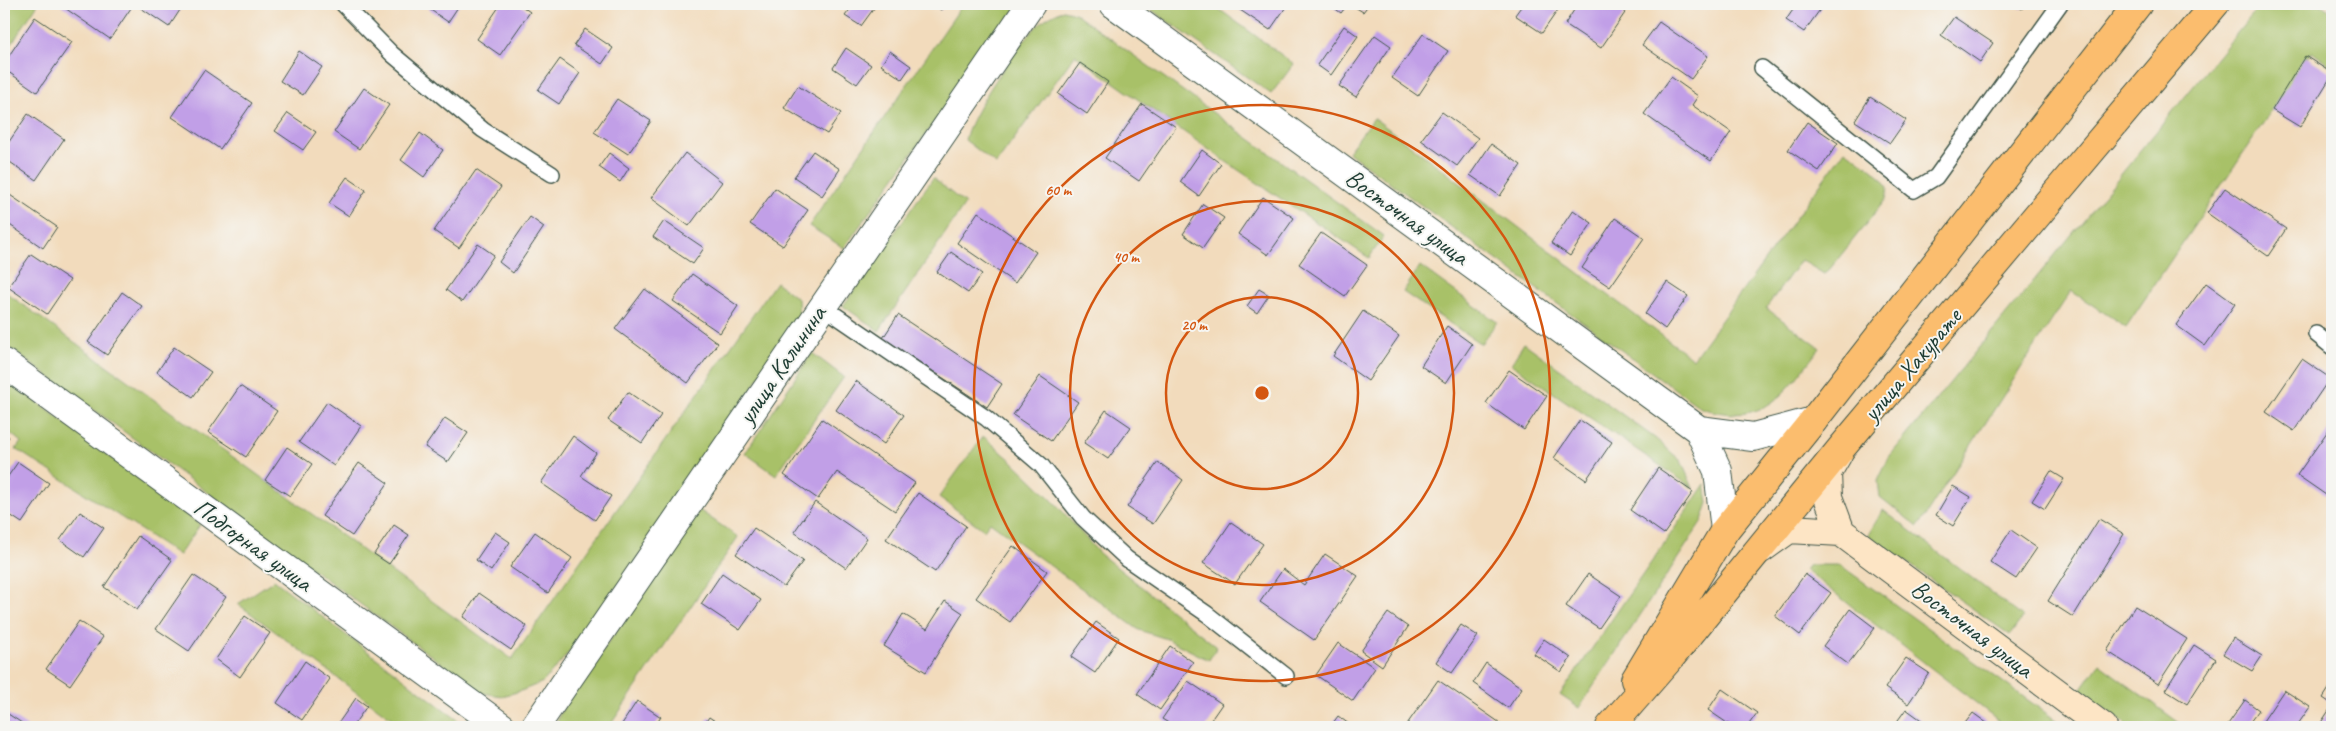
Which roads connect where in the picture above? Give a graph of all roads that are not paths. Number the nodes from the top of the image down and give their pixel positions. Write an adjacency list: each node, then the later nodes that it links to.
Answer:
1 (343, 4): 8 (lane)
2 (1031, 4): 9 (street, улица Калинина)
3 (1114, 4): 14 (street, Восточная улица)
4 (2060, 4): 7 (lane)
5 (2138, 4): 13 (main road, улица Хакурате)
6 (2215, 4): 15 (main road, улица Хакурате)
7 (1762, 68)
8 (552, 174)
9 (822, 306): 19 (lane); 21 (street, улица Калинина)
10 (2316, 334): 11 (lane)
11 (2332, 347)
12 (4, 363): 20 (street, Подгорная улица)
13 (1813, 421): 14 (street); 16 (main road, улица Хакурате)
14 (1700, 430): 16 (street)
15 (1841, 449): 17 (street); 18 (main road, улица Хакурате)
16 (1725, 530): 22 (main road, улица Хакурате)
17 (1840, 532): 18 (street); 23 (street, Восточная улица)
18 (1757, 552): 22 (main road, улица Хакурате)
19 (1286, 676)
20 (502, 727)
21 (535, 727)
22 (1608, 727)
23 (2103, 727)

